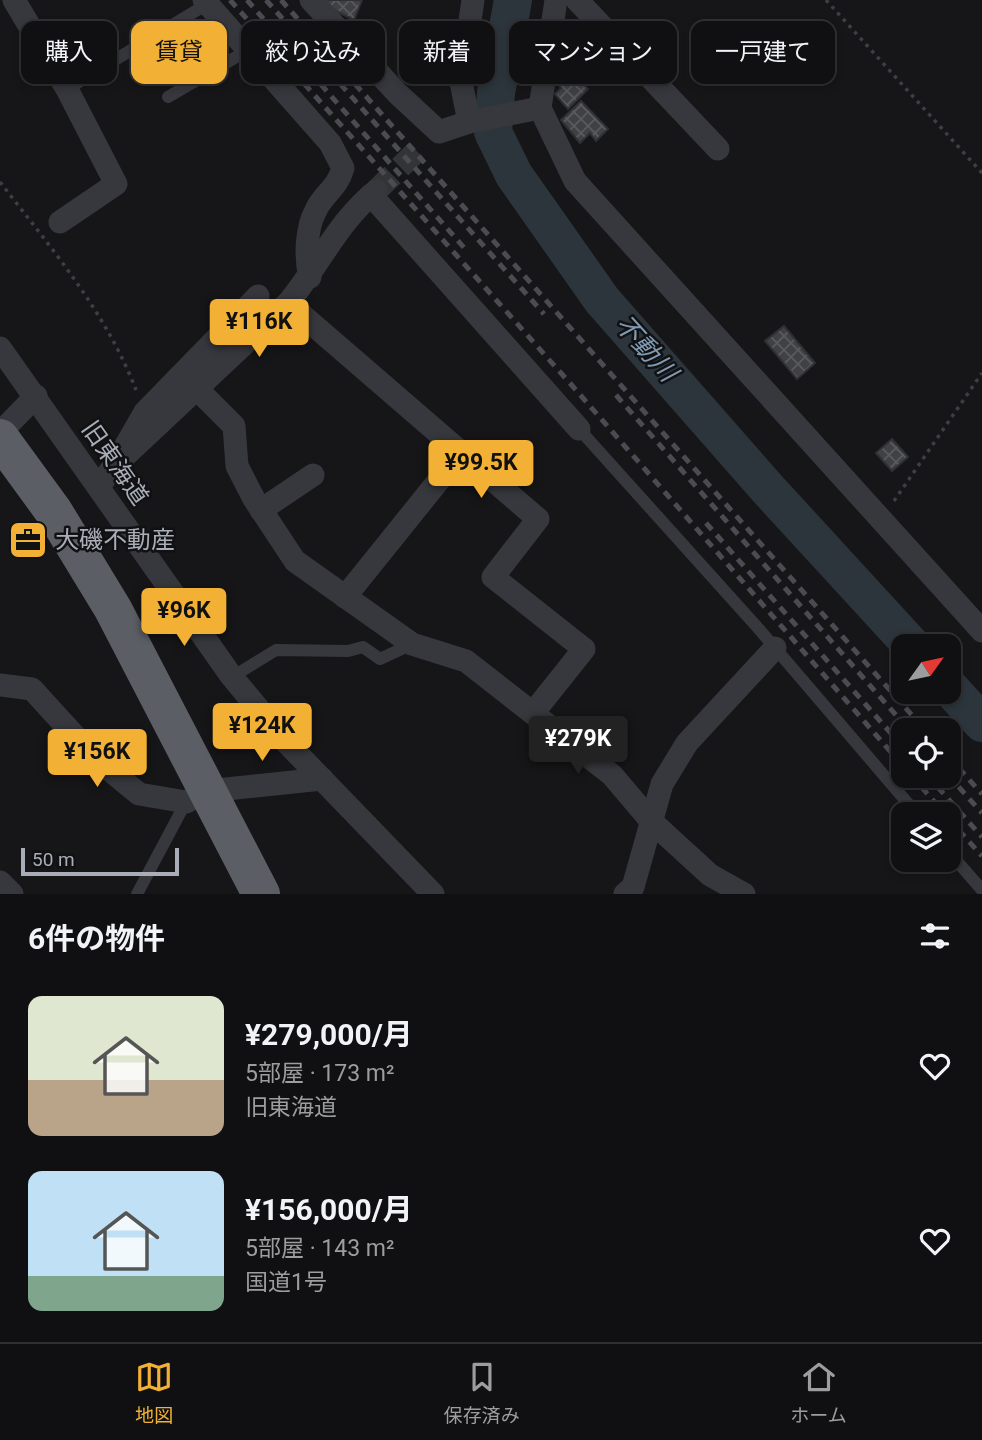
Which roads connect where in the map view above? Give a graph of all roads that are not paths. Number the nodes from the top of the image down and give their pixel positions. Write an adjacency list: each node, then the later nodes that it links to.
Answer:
1 (14, 0): 10 (street)
2 (311, 0): 13 (street)
3 (473, 0): 13 (street)
4 (556, 0): 12 (street)
5 (577, 0): 14 (street)
6 (205, 2): 7 (street); 10 (lane)
7 (241, 42)
8 (241, 54): 11 (lane)
9 (278, 84): 16 (street)
10 (67, 89): 15 (street)
11 (168, 97)
12 (540, 108): 13 (street); 30 (street)
13 (469, 122)
14 (718, 149)
15 (60, 222)
16 (310, 277): 18 (street); 22 (street)
17 (258, 296): 25 (street)
18 (288, 303): 20 (street); 24 (street)
19 (0, 348): 21 (street, 旧東海道)
20 (196, 388): 25 (street); 28 (street)
21 (36, 396): 23 (street); 27 (street, 旧東海道)
22 (579, 429): 32 (lane)
23 (0, 435): 37 (highway)
24 (460, 454): 29 (street); 35 (street)
25 (114, 466): 27 (street)
26 (313, 475): 28 (street)
27 (99, 486): 33 (street, 旧東海道)
28 (261, 510): 29 (street)
29 (345, 597): 31 (street)
30 (982, 631)
31 (412, 644): 33 (lane); 35 (street)
32 (775, 648): 38 (lane); 39 (street)
33 (232, 677): 36 (street, 旧東海道)
34 (0, 685): 37 (street)
35 (533, 713): 39 (street)
36 (322, 779): 37 (street); 46 (street, 旧東海道)
37 (196, 797): 44 (lane); 45 (highway)
38 (907, 802)
39 (651, 821): 47 (street); 48 (street)
40 (961, 866): 42 (lane)
41 (0, 882): 43 (street)
42 (982, 890)
43 (12, 894)
44 (137, 894)
45 (261, 894)
46 (433, 894)
47 (625, 894)
48 (744, 894)

